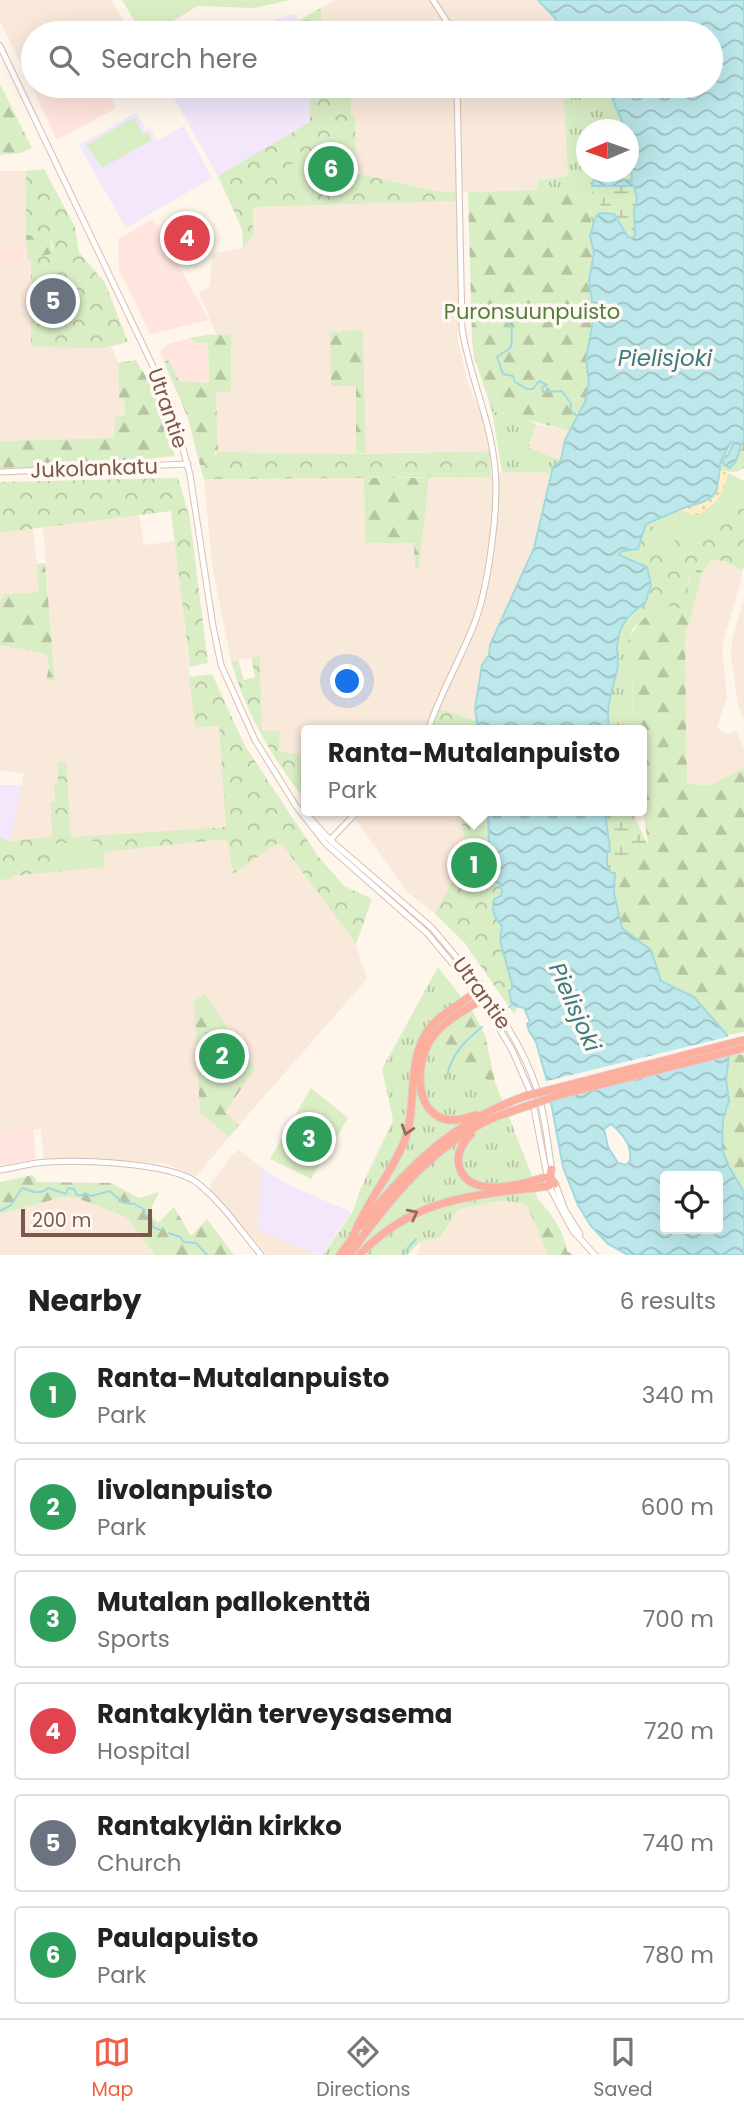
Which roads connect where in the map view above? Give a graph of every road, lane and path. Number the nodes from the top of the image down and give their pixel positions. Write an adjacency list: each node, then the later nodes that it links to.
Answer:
1 (433, 0): 2 (main road)
2 (446, 21)
3 (0, 46): 4 (main road, Utrantie)
4 (21, 90)
5 (25, 98): 7 (main road, Utrantie)
6 (457, 98): 9 (main road)
7 (188, 464): 8 (main road, Jukolankatu); 10 (main road, Utrantie)
8 (0, 472)
9 (430, 725)
10 (284, 786): 11 (main road, Utrantie); 12 (main road, Utrantie)
11 (301, 806)
12 (301, 811)
13 (304, 816): 17 (main road, Utrantie)
14 (309, 816): 16 (main road, Utrantie)
15 (353, 816): 16 (main road)
16 (330, 841): 17 (main road, Utrantie)
17 (481, 993): 20 (highway); 22 (main road, Utrantie); 24 (main road, Utrantie); 25 (highway, one-way to 25)
18 (744, 1040): 20 (highway, bridge)
19 (744, 1048): 20 (highway, bridge)
20 (491, 1113): 21 (highway); 25 (highway)
21 (475, 1127): 24 (highway); 29 (highway)
22 (551, 1169): 24 (highway)
23 (0, 1170): 27 (main road)
24 (550, 1182): 26 (main road, Utrantie); 30 (highway, one-way to 24)
25 (353, 1237): 28 (highway)
26 (594, 1254)
27 (261, 1255)
28 (340, 1255)
29 (349, 1255)
30 (359, 1255)

